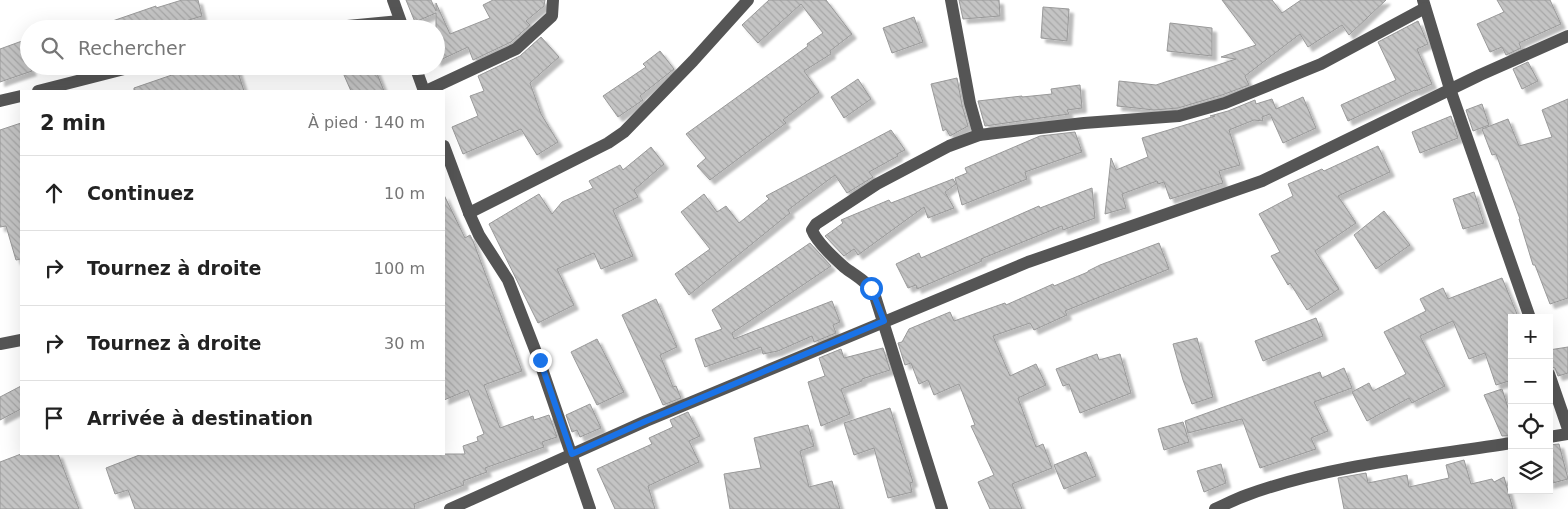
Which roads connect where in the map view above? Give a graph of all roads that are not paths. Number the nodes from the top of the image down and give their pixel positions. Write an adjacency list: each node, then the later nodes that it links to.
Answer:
1 (393, 0): 6 (street)
2 (553, 0): 13 (street)
3 (748, 0): 18 (street)
4 (950, 0): 16 (street)
5 (1424, 4): 10 (street); 16 (street)
6 (399, 20)
7 (1568, 36): 10 (street)
8 (101, 75): 11 (street)
9 (419, 75): 12 (street)
10 (1450, 89): 19 (street); 20 (street)
11 (42, 90)
12 (425, 90)
13 (427, 90)
14 (20, 96): 15 (street)
15 (0, 101)
16 (979, 135): 20 (street)
17 (445, 149): 18 (street)
18 (469, 213): 28 (street)
19 (1529, 314)
20 (884, 321): 28 (street); 31 (street)
21 (20, 340): 22 (street)
22 (0, 344)
23 (1553, 386): 24 (street)
24 (1568, 429)
25 (1568, 434): 26 (street)
26 (1553, 436)
27 (1508, 444): 32 (street)
28 (572, 454): 29 (street); 30 (street)
29 (450, 509)
30 (590, 509)
31 (942, 509)
32 (1216, 509)

